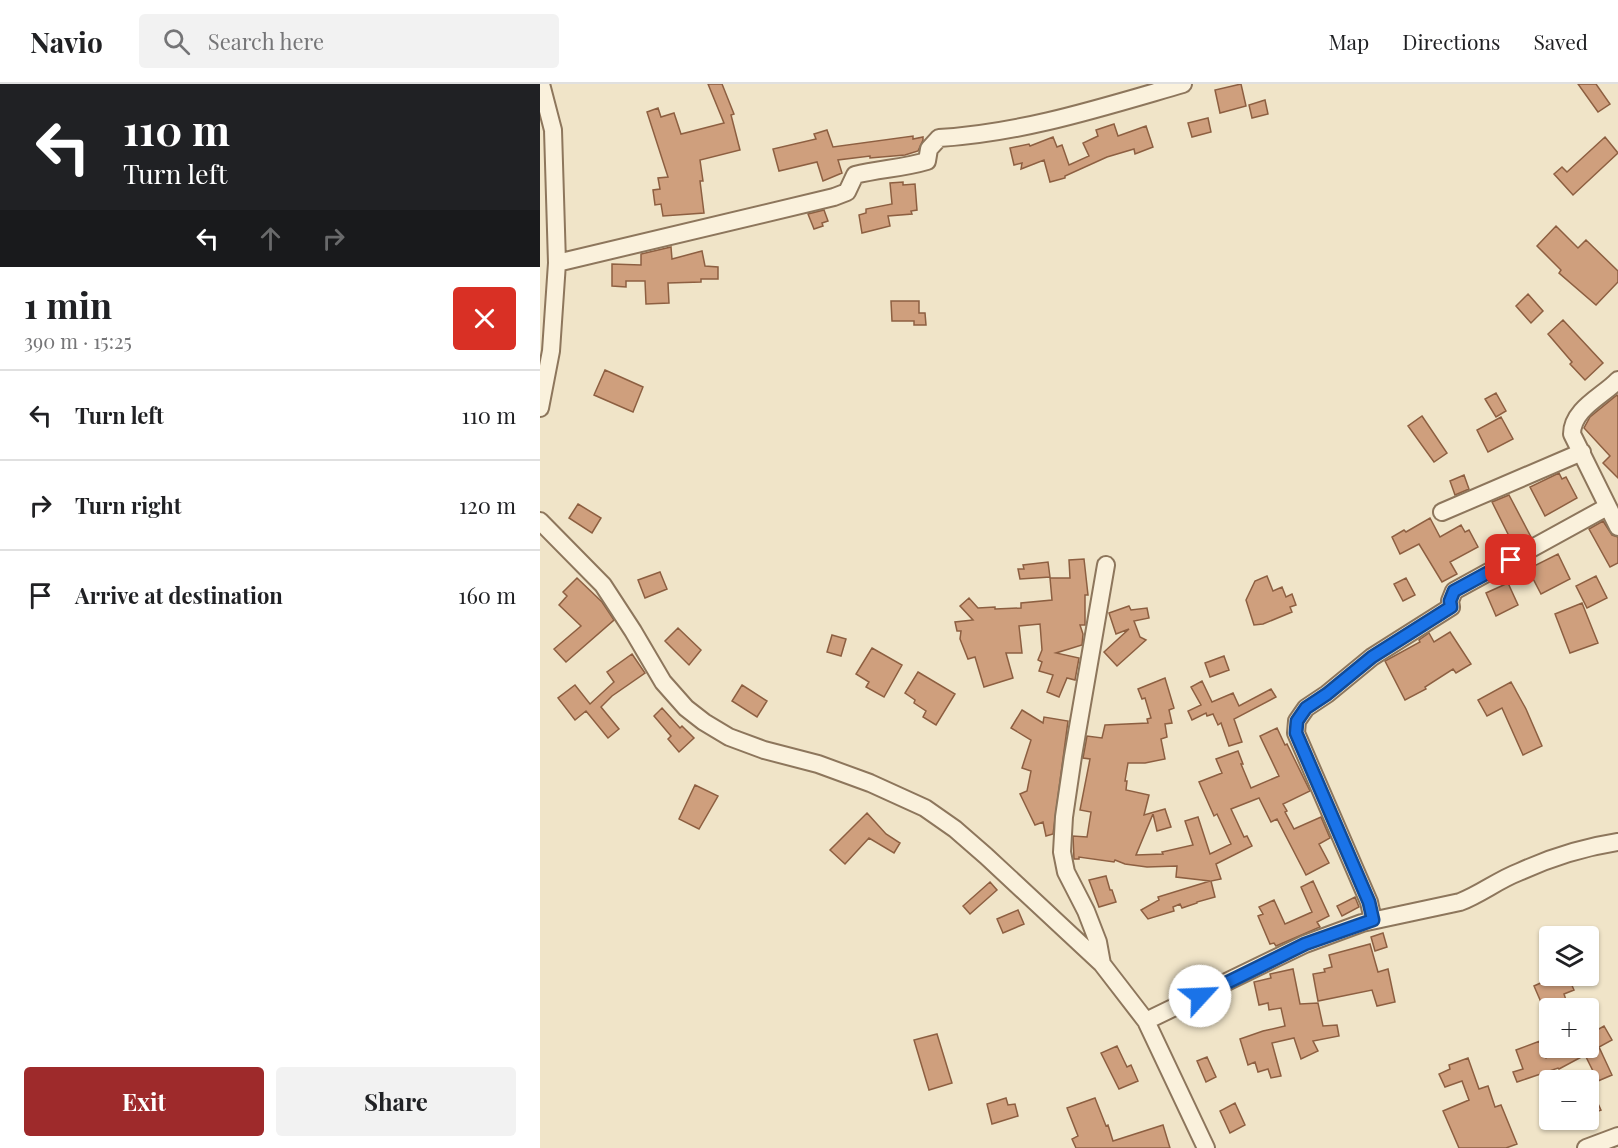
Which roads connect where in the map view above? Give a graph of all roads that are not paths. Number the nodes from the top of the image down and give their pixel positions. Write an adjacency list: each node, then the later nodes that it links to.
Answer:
1 (541, 84): 3 (street)
2 (1183, 84): 3 (street)
3 (557, 263): 5 (street)
4 (1618, 380): 6 (street)
5 (540, 408)
6 (1582, 452): 7 (street); 8 (street)
7 (1607, 507): 10 (street); 13 (street)
8 (1442, 512)
9 (540, 521): 14 (street)
10 (1618, 527)
11 (1106, 565): 14 (street)
12 (1618, 842): 13 (street)
13 (1373, 920): 15 (street)
14 (1102, 963): 15 (street)
15 (1146, 1021): 17 (street)
16 (1618, 1136): 18 (street)
17 (1206, 1148)
18 (1586, 1148)

